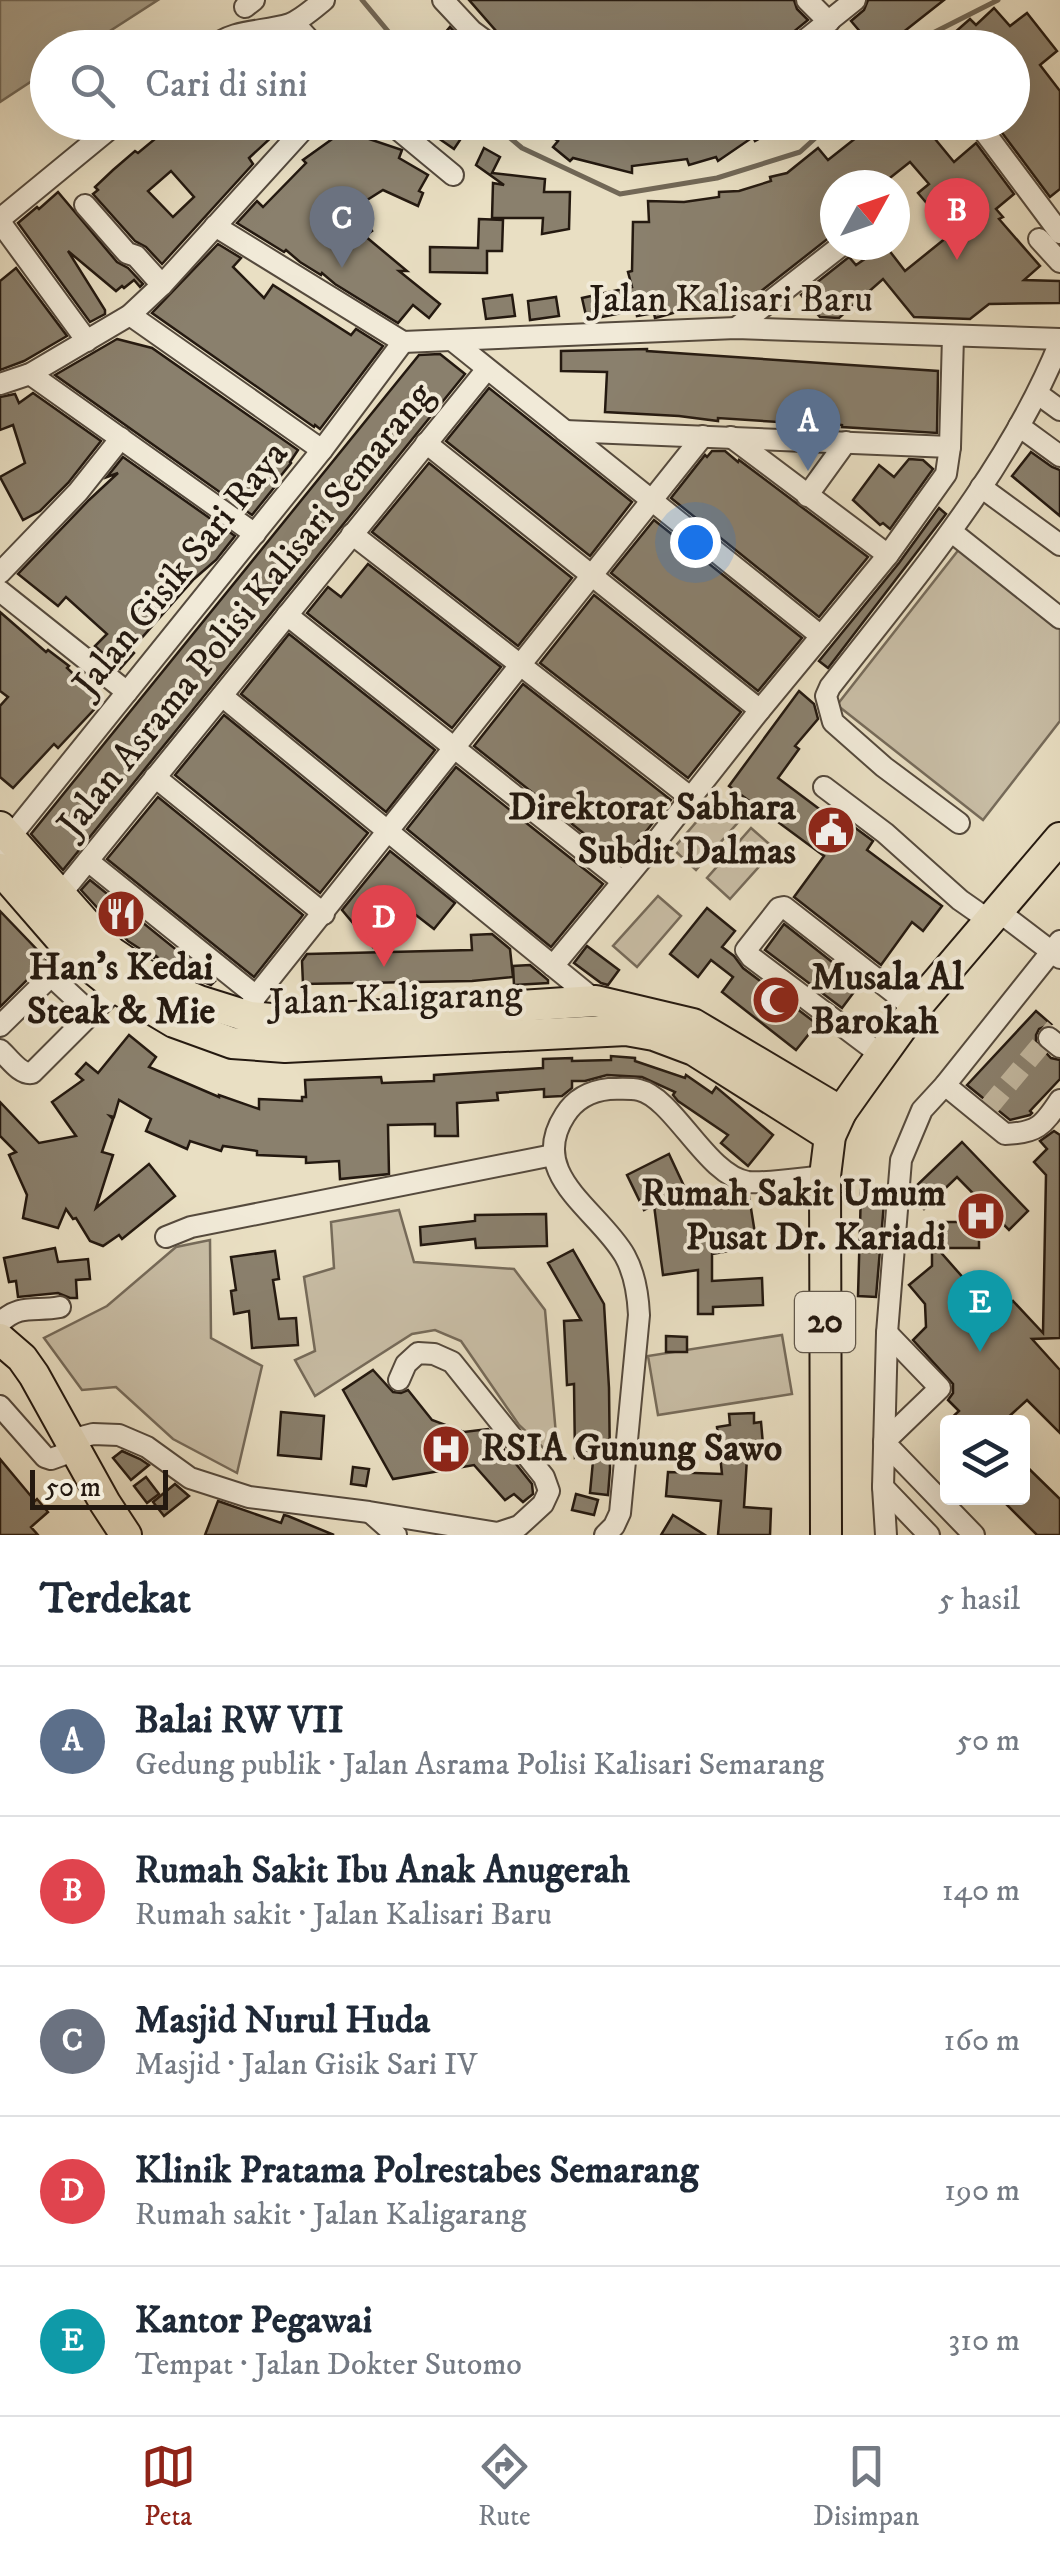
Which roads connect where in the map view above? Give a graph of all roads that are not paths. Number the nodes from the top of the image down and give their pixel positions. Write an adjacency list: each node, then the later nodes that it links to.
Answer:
1 (443, 0): 7 (street)
2 (807, 0): 5 (street)
3 (855, 0): 5 (street)
4 (309, 12): 6 (street)
5 (830, 22): 8 (street)
6 (248, 30)
7 (471, 30)
8 (819, 30)
9 (96, 140): 15 (street)
10 (293, 140): 16 (street)
11 (411, 140): 13 (street)
12 (991, 140): 17 (street)
13 (453, 174)
14 (85, 205): 21 (street)
15 (0, 220): 25 (street)
16 (214, 226): 21 (street); 27 (street)
17 (1060, 232)
18 (1038, 239): 20 (street)
19 (823, 260): 23 (street)
20 (1060, 262)
21 (162, 285): 22 (street)
22 (130, 315): 25 (street); 42 (street)
23 (736, 328): 24 (street, Jalan Kalisari Baru); 28 (street, Jalan Kalisari Baru)
24 (953, 336): 26 (street, Jalan Kalisari Baru); 41 (street)
25 (87, 341): 30 (street)
26 (1060, 341): 32 (street)
27 (403, 342): 28 (street, Jalan Kalisari Baru); 42 (street, Jalan Gisik Sari Raya)
28 (454, 342): 29 (street)
29 (487, 368): 35 (street); 40 (street, Jalan Asrama Polisi Kalisari Semarang)
30 (30, 374): 31 (street); 38 (street)
31 (0, 384)
32 (1038, 394): 33 (street); 34 (street)
33 (1060, 410)
34 (1020, 426): 43 (street); 44 (street)
35 (564, 430): 36 (street); 46 (street)
36 (703, 436): 37 (street); 46 (street)
37 (731, 437): 39 (street); 45 (street)
38 (121, 438): 48 (street); 52 (street)
39 (846, 442): 41 (street); 45 (street)
40 (426, 443): 49 (street, Jalan Asrama Polisi Kalisari Semarang); 53 (street)
41 (950, 447): 51 (street)
42 (322, 450): 48 (street, Jalan Gisik Sari Raya)
43 (1060, 456)
44 (981, 487): 47 (street); 50 (street)
45 (807, 496): 51 (street)
46 (652, 501): 53 (street); 57 (street)
47 (952, 532): 56 (street); 66 (street)
48 (255, 534): 59 (street, Jalan Gisik Sari Raya)
49 (352, 534): 55 (street, Jalan Asrama Polisi Kalisari Semarang); 58 (street)
50 (1060, 545)
51 (888, 556): 57 (street)
52 (0, 573)
53 (592, 576): 58 (street); 61 (street)
54 (0, 590): 59 (street)
55 (287, 615): 60 (street, Jalan Asrama Polisi Kalisari Semarang); 62 (street)
56 (1060, 618)
57 (821, 636): 61 (street)
58 (521, 666): 62 (street); 65 (street)
59 (127, 692): 69 (street, Jalan Gisik Sari Raya)
60 (222, 696): 63 (street, Jalan Asrama Polisi Kalisari Semarang); 68 (street)
61 (760, 710): 65 (street)
62 (455, 748): 68 (street); 73 (street)
63 (155, 777): 71 (street, Jalan Asrama Polisi Kalisari Semarang); 75 (street)
64 (824, 787): 76 (street)
65 (690, 797): 73 (street)
66 (959, 823)
67 (1060, 828): 76 (street)
68 (388, 832): 75 (street); 79 (street)
69 (3, 838): 74 (highway, Jalan Kaligarang)
70 (1060, 838): 76 (highway, 20)
71 (88, 861): 74 (street, Jalan Asrama Polisi Kalisari Semarang); 83 (street)
72 (0, 869): 78 (highway, Jalan Kaligarang)
73 (622, 881): 79 (street)
74 (60, 895): 83 (highway, Jalan Kaligarang)
75 (324, 914): 83 (street)
76 (991, 917): 77 (street); 84 (highway, 20)
77 (1058, 951): 90 (street)
78 (72, 952): 80 (street); 81 (highway, Jalan Kaligarang)
79 (553, 966): 82 (street)
80 (52, 976): 85 (street); 86 (street)
81 (117, 988): 85 (street); 87 (highway, Jalan Kaligarang)
82 (596, 1002): 87 (highway, Jalan Kaligarang); 92 (highway, Jalan Kaligarang)
83 (253, 1007): 87 (highway, Jalan Kaligarang)
84 (916, 1008): 89 (highway, 20); 89 (street)
85 (93, 1015): 88 (street)
86 (0, 1026)
87 (408, 1026): 92 (highway, Jalan Kaligarang)
88 (0, 1050)
89 (881, 1055): 92 (highway, 20)
90 (945, 1085): 91 (street); 98 (street)
91 (1060, 1100)
92 (836, 1124): 94 (highway, 20)
93 (553, 1155): 94 (street); 95 (street); 108 (street)
94 (824, 1176): 109 (highway, 20)
95 (166, 1237)
96 (60, 1307): 97 (street)
97 (0, 1323)
98 (887, 1334): 102 (street); 102 (street)
99 (0, 1339): 103 (highway)
100 (399, 1380): 105 (street)
101 (0, 1406): 103 (street)
102 (884, 1442): 104 (street); 112 (street)
103 (73, 1445): 105 (street); 106 (highway)
104 (883, 1487): 110 (street); 111 (street)
105 (369, 1512): 107 (street)
106 (126, 1535)
107 (396, 1535)
108 (605, 1535)
109 (826, 1535)
110 (886, 1535)
111 (930, 1535)
112 (974, 1535)

